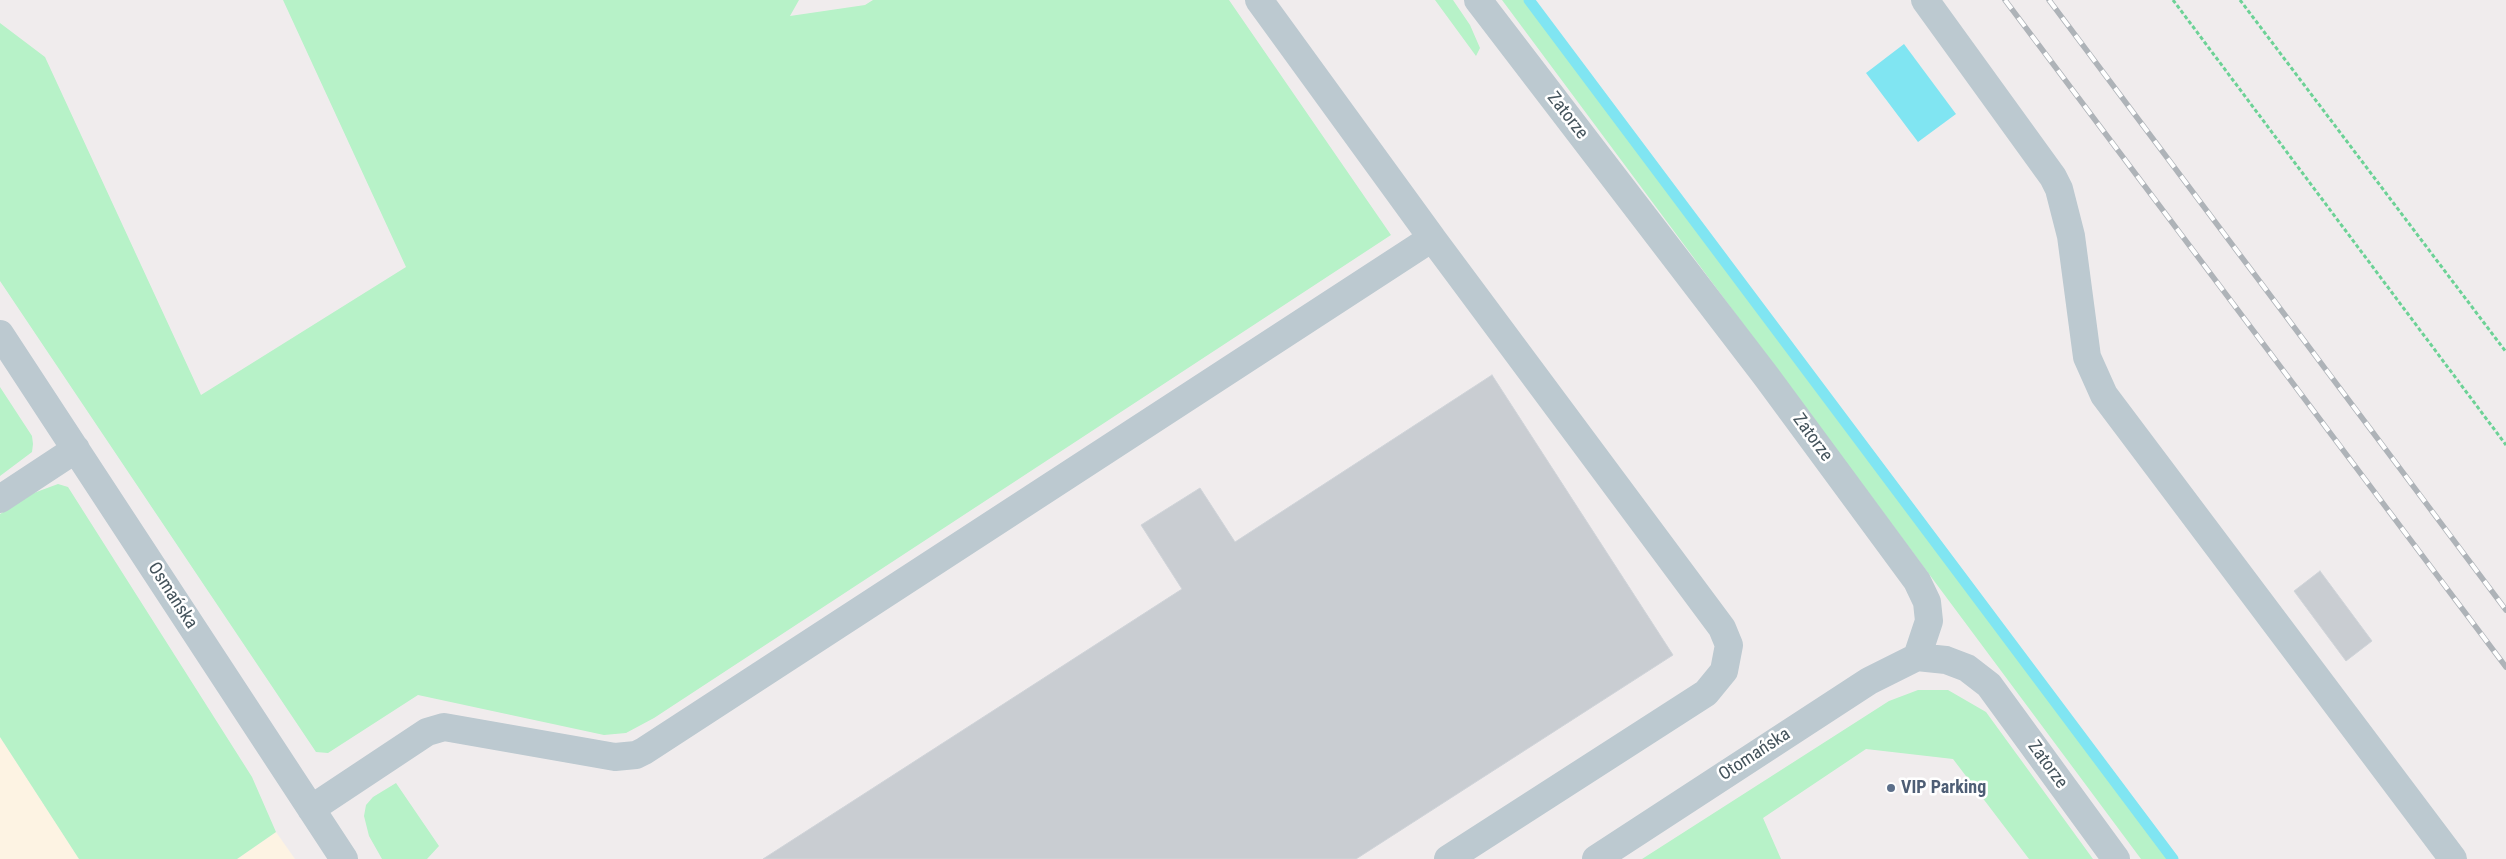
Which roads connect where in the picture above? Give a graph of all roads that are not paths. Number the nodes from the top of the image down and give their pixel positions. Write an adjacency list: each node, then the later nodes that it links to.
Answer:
1 (1259, 0): 4 (street)
2 (1478, 0): 8 (street, Zatorze)
3 (1925, 0): 14 (street)
4 (1432, 238): 9 (street); 11 (street)
5 (0, 334): 6 (street, Osmańska)
6 (76, 450): 7 (street); 9 (street, Osmańska)
7 (0, 499)
8 (1917, 657): 12 (street, Otomańska); 13 (street, Zatorze)
9 (312, 809): 10 (street, Osmańska)
10 (344, 859)
11 (1448, 859)
12 (1596, 859)
13 (2116, 859)
14 (2453, 859)

